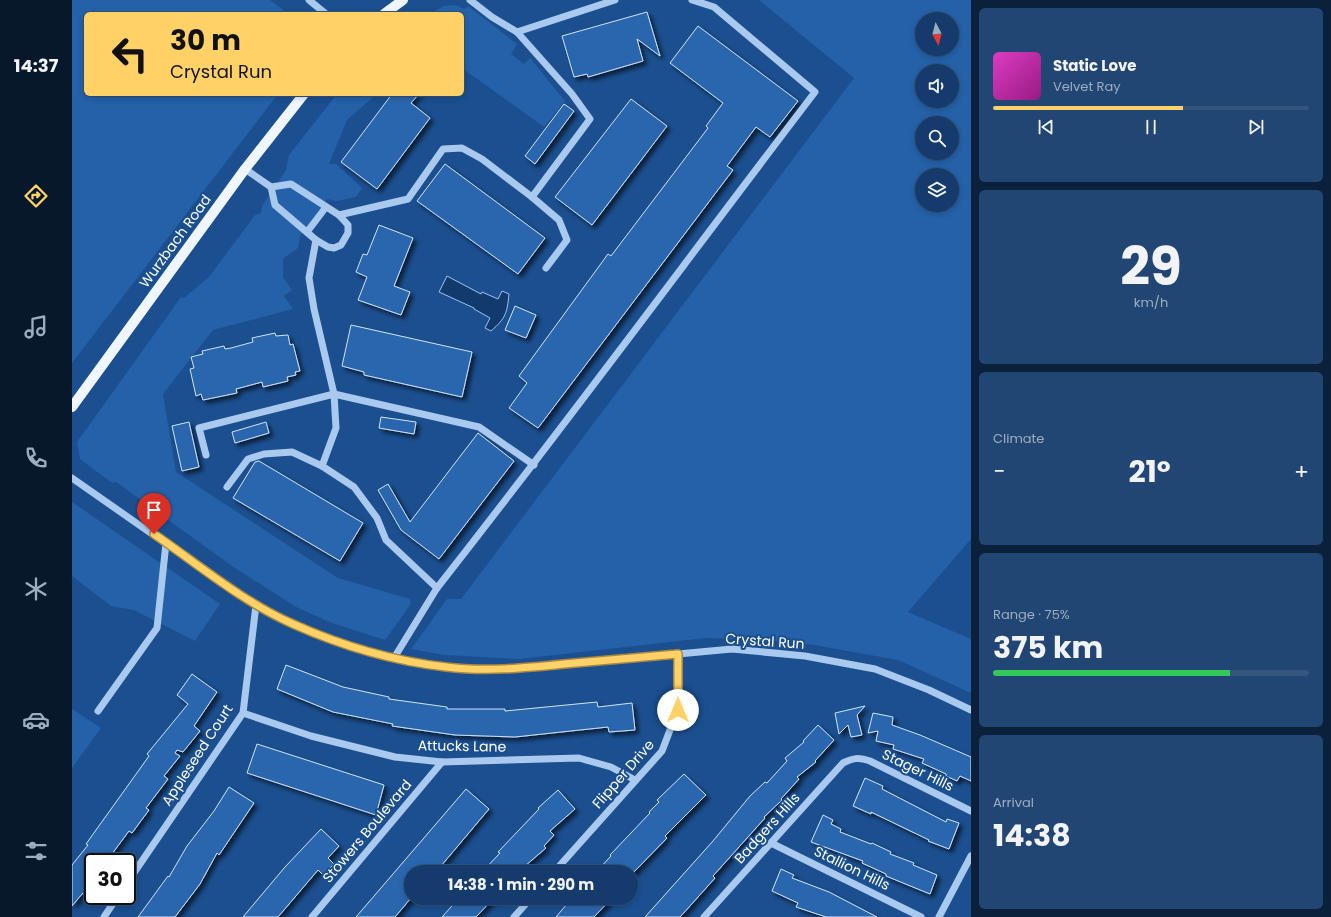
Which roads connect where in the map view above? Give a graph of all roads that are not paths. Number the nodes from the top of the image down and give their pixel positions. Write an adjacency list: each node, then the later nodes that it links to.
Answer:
1 (309, 0): 6 (street)
2 (403, 0): 7 (main road)
3 (470, 0): 8 (street)
4 (615, 0): 8 (street)
5 (692, 0): 21 (street)
6 (324, 12)
7 (387, 12)
8 (517, 32): 12 (street)
9 (302, 96): 10 (main road, Wurzbach Road)
10 (245, 168): 11 (street); 19 (main road, Wurzbach Road)
11 (272, 187): 13 (street); 15 (street)
12 (532, 197): 14 (street); 17 (street)
13 (326, 207): 14 (street); 15 (street)
14 (339, 215): 16 (street)
15 (307, 232): 16 (street)
16 (316, 240): 18 (street)
17 (546, 268)
18 (334, 394): 20 (street); 21 (street); 22 (street)
19 (72, 407)
20 (206, 455)
21 (534, 465): 26 (street)
22 (322, 466): 24 (street); 26 (street)
23 (72, 478): 25 (street, Crystal Run)
24 (227, 487)
25 (166, 543): 27 (street, Crystal Run); 31 (street)
26 (437, 588): 29 (street)
27 (256, 605): 29 (street, Crystal Run); 32 (street, Appleseed Court)
28 (678, 654): 29 (street, Crystal Run); 30 (street, Crystal Run); 35 (street, Flipper Drive)
29 (394, 658)
30 (971, 710)
31 (98, 711)
32 (242, 713): 34 (street, Attucks Lane); 40 (street, Appleseed Court)
33 (852, 759): 36 (street, Stager Hills); 37 (street, Badgers Hills)
34 (442, 762): 35 (street, Attucks Lane); 44 (street, Stowers Boulevard)
35 (635, 780): 39 (street, Flipper Drive)
36 (971, 811)
37 (771, 842): 46 (street, Badgers Hills); 47 (street, Stallion Hills)
38 (971, 856): 48 (street)
39 (560, 865)
40 (136, 870)
41 (112, 905): 43 (street)
42 (525, 905): 45 (street)
43 (104, 917)
44 (312, 917)
45 (514, 917)
46 (704, 917)
47 (921, 917)
48 (939, 917)

